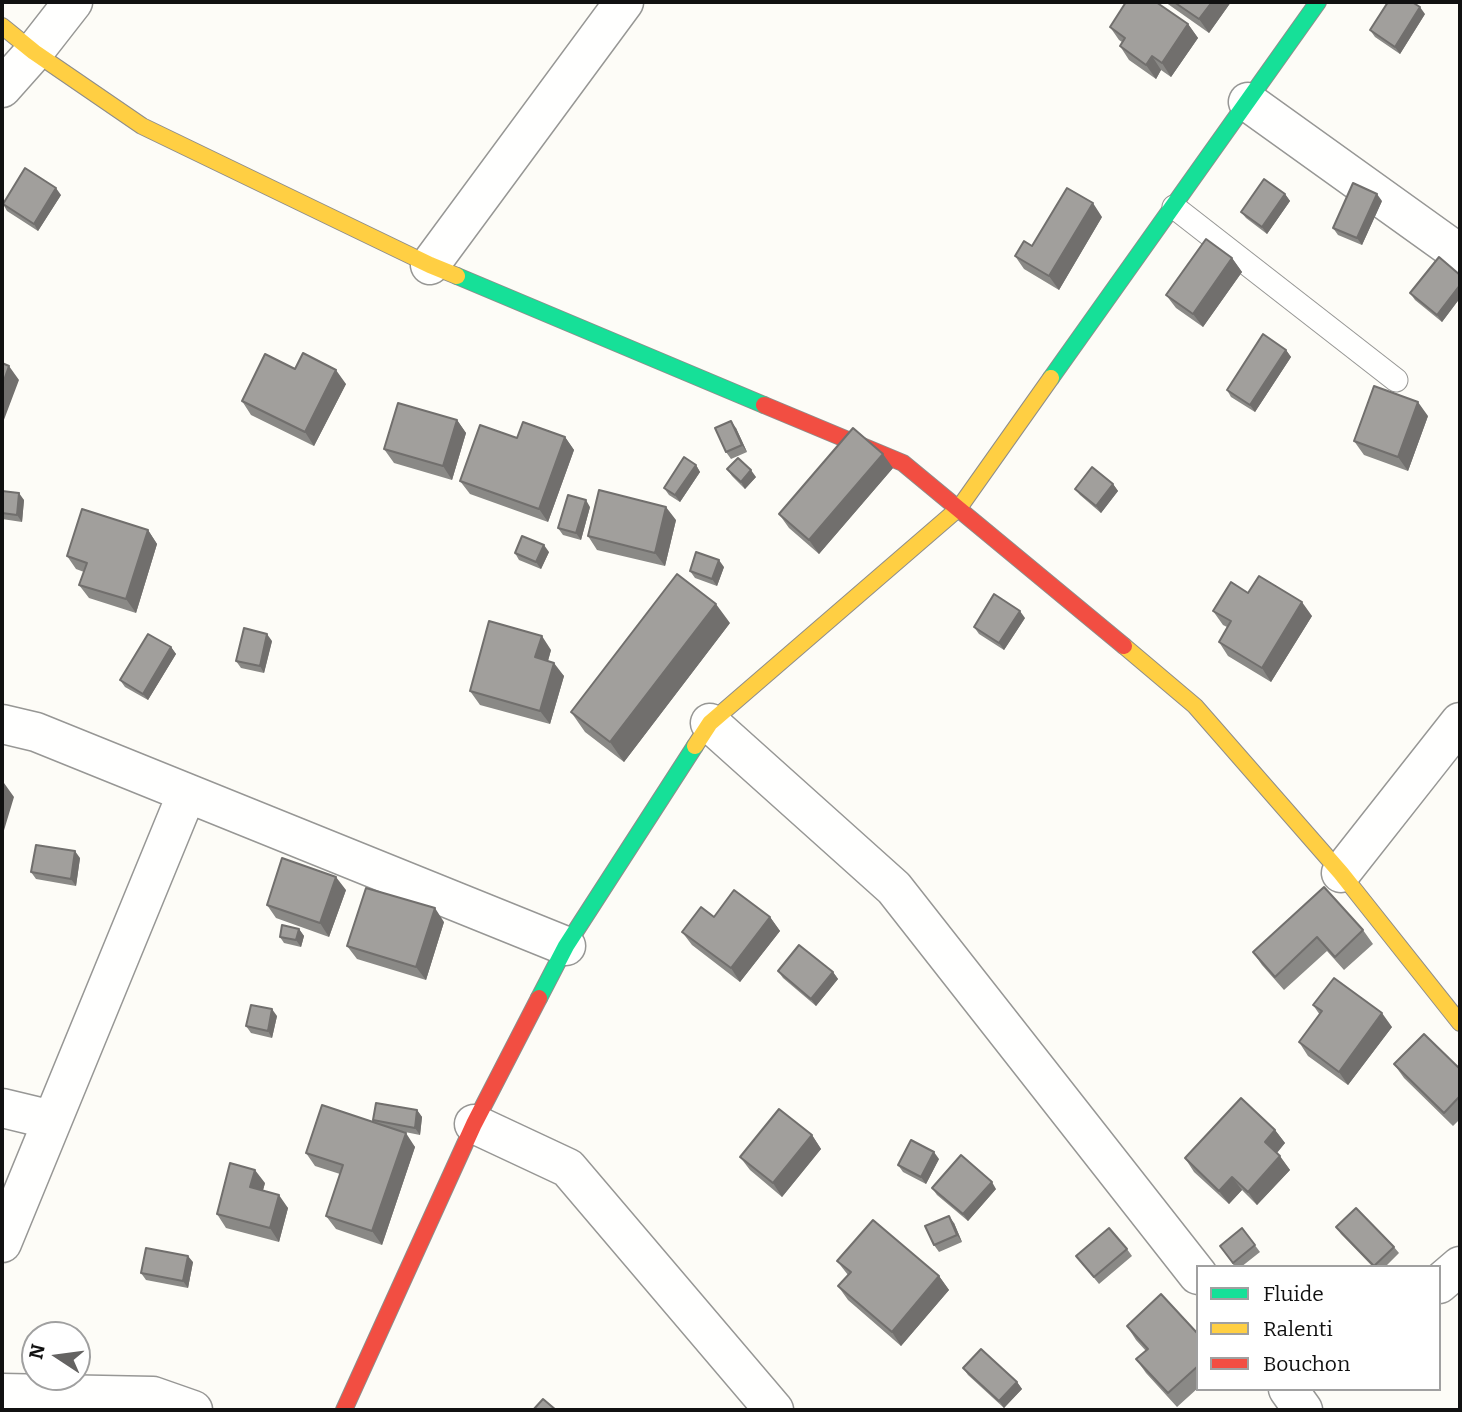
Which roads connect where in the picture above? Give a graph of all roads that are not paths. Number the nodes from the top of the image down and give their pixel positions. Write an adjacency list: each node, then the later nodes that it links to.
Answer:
1 (73, 2): 5 (street)
2 (624, 2): 10 (street)
3 (1318, 2): 7 (street)
4 (2, 26): 5 (street)
5 (34, 52): 6 (street); 10 (street)
6 (2, 88)
7 (1248, 102): 8 (street); 9 (street)
8 (1174, 207): 11 (lane); 12 (street)
9 (1460, 254)
10 (430, 265): 12 (street)
11 (1396, 380)
12 (959, 508): 14 (street); 17 (street)
13 (1460, 722): 17 (street)
14 (710, 723): 18 (street); 25 (street)
15 (2, 724): 16 (street)
16 (187, 793): 18 (street); 21 (street)
17 (1341, 873): 19 (street)
18 (566, 946): 22 (street)
19 (1460, 1023)
20 (2, 1108): 21 (street)
21 (52, 1120): 23 (street)
22 (474, 1124): 29 (street); 30 (street)
23 (2, 1244)
24 (1460, 1266): 26 (street)
25 (1196, 1272)
26 (1441, 1282)
27 (2, 1393): 28 (street)
28 (193, 1410)
29 (344, 1410)
30 (774, 1410)

